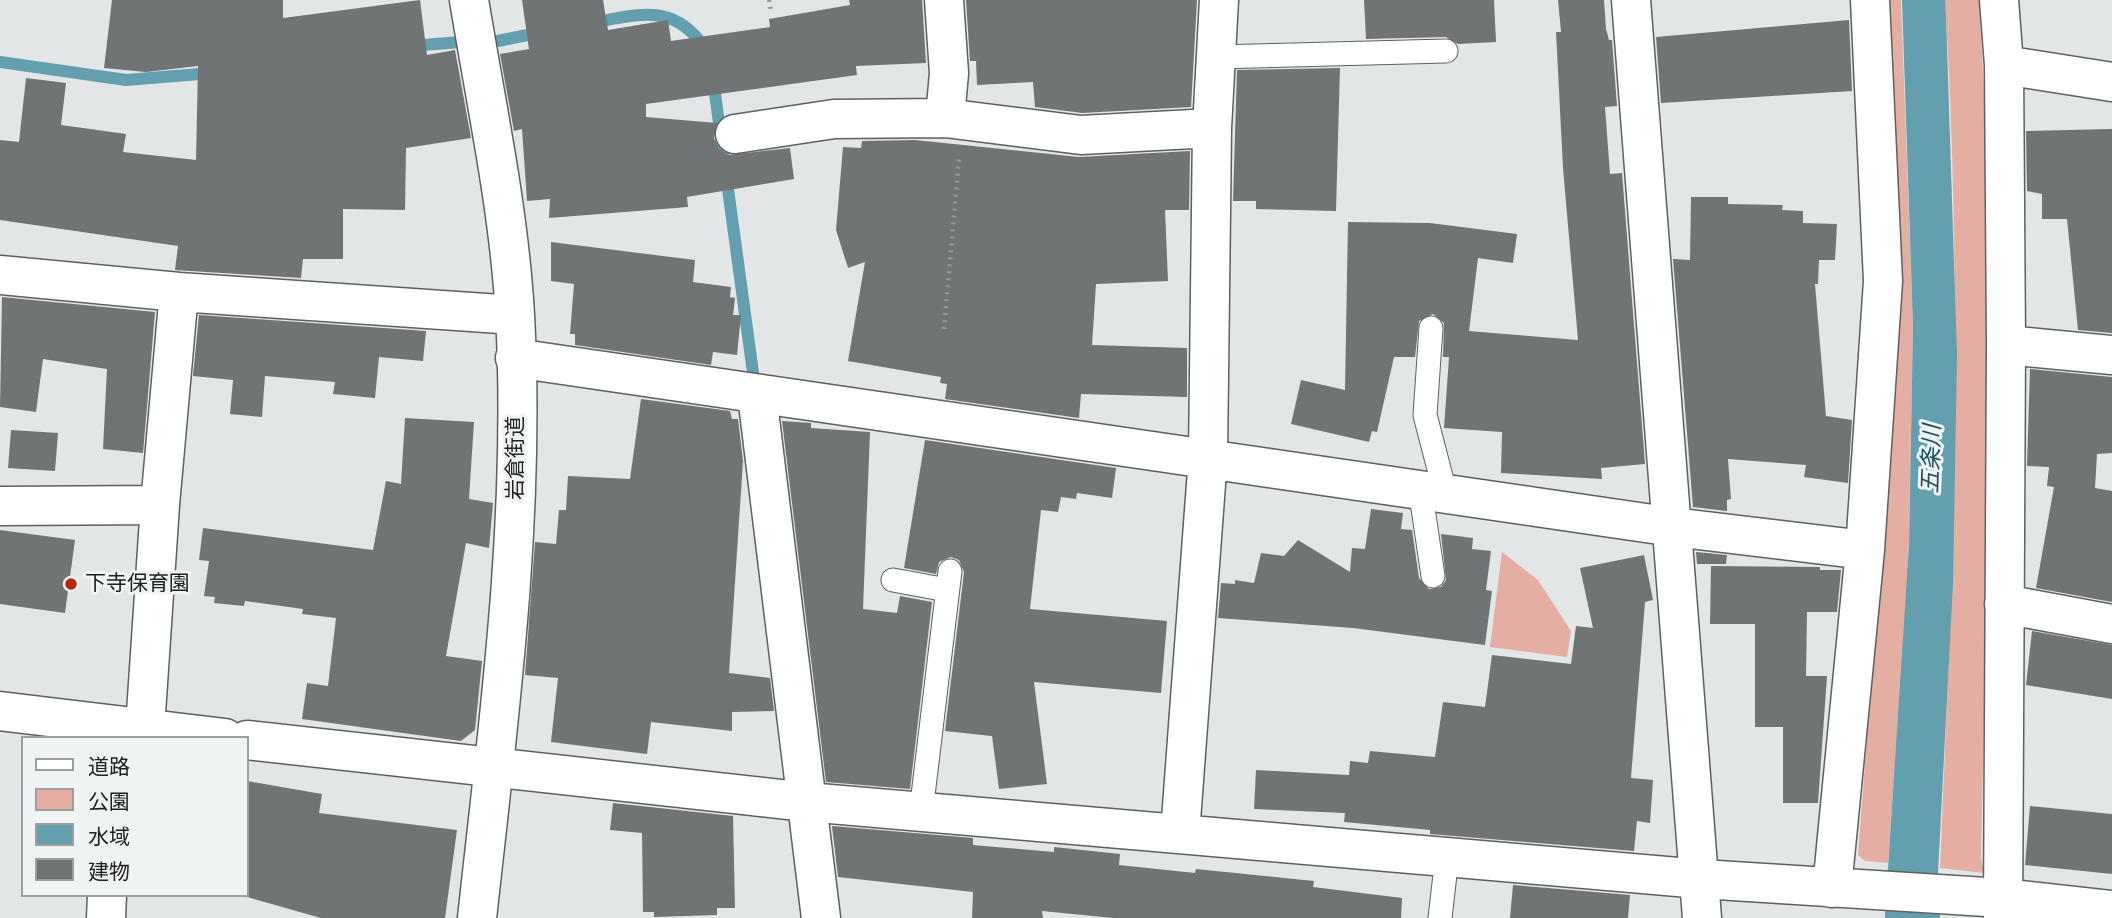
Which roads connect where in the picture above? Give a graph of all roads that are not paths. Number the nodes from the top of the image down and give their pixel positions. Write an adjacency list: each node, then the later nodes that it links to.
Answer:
1 (468, 0): 16 (street, 岩倉街道)
2 (944, 0): 11 (street)
3 (1219, 0): 8 (street)
4 (1631, 0): 26 (street)
5 (1870, 0): 27 (street)
6 (1999, 0): 9 (street)
7 (1446, 51): 8 (lane)
8 (1216, 57): 12 (street)
9 (2004, 65): 10 (street); 18 (street)
10 (2112, 82)
11 (945, 118): 12 (street); 13 (street)
12 (1212, 128): 22 (street)
13 (735, 134)
14 (0, 275): 15 (street)
15 (179, 292): 16 (street); 24 (street)
16 (515, 315): 20 (street, 岩倉街道)
17 (1431, 328): 23 (lane)
18 (2006, 345): 19 (street); 30 (street)
19 (2112, 355)
20 (515, 358): 21 (street); 36 (street, 岩倉街道)
21 (757, 395): 22 (street); 37 (street)
22 (1208, 457): 23 (street); 39 (street)
23 (1432, 490): 26 (street); 28 (lane)
24 (160, 505): 25 (street); 33 (street)
25 (0, 506)
26 (1673, 527): 27 (street); 41 (street)
27 (1865, 551): 42 (street)
28 (1433, 576)
29 (893, 580): 38 (lane)
30 (2004, 604): 31 (street); 44 (street)
31 (2112, 624)
32 (0, 711): 33 (street)
33 (126, 731): 34 (street)
34 (197, 736)
35 (248, 740): 36 (street)
36 (493, 769): 37 (street); 47 (street, 岩倉街道)
37 (807, 802): 38 (street); 48 (street)
38 (921, 812): 39 (street)
39 (1180, 834): 40 (street)
40 (1447, 857): 41 (street); 49 (lane)
41 (1701, 879): 42 (street); 50 (street)
42 (1844, 888): 44 (street)
43 (107, 897): 46 (street)
44 (1997, 904): 45 (street)
45 (2112, 910)
46 (106, 918)
47 (477, 918)
48 (821, 918)
49 (1440, 918)
50 (1702, 918)

